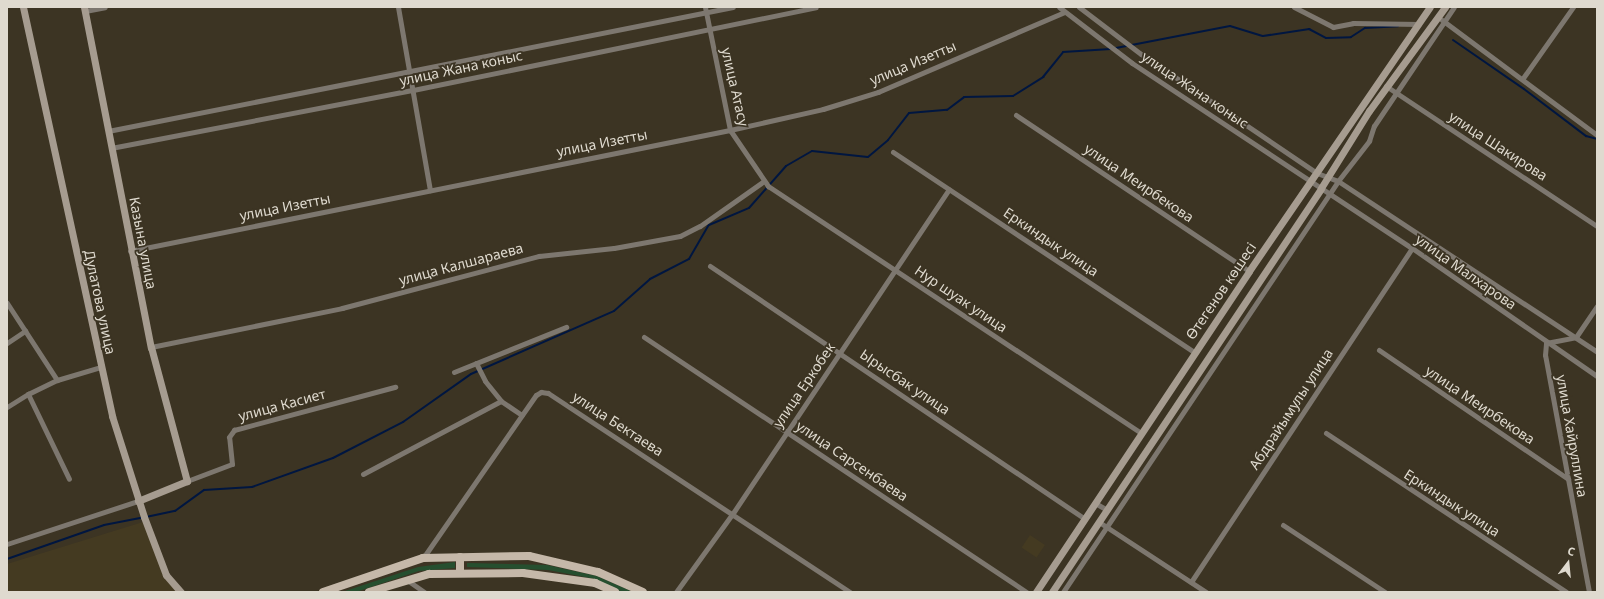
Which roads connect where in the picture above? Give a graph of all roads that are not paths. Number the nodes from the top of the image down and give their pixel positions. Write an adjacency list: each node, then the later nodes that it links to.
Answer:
1 (23, 7): 60 (main road, Дулатова улица)
2 (104, 7): 13 (street)
3 (398, 7): 19 (street)
4 (733, 7): 14 (street, улица Жана коныс)
5 (816, 7): 18 (street, улица Жана коныс)
6 (1059, 7): 15 (street, улица Жана коныс)
7 (1079, 7): 30 (street, улица Жана коныс)
8 (1294, 7): 17 (street)
9 (1430, 7): 17 (main road, Өтегенов көшесі)
10 (1445, 7): 16 (main road, Өтегенов көшесі)
11 (1454, 7): 16 (street)
12 (1573, 7): 20 (street)
13 (85, 9): 26 (main road, Казына улица)
14 (705, 10): 18 (street, улица Атасу); 19 (street, улица Жана коныс)
15 (1065, 12): 25 (street, улица Изетты); 34 (street, улица Жана коныс)
16 (1441, 19): 20 (street); 21 (main road, Өтегенов көшесі); 23 (street)
17 (1419, 24): 30 (main road, Өтегенов көшесі)
18 (709, 29): 22 (street, улица Жана коныс); 25 (street, улица Атасу)
19 (410, 73): 22 (street); 26 (street, улица Жана коныс)
20 (1523, 78): 27 (street)
21 (1386, 86): 23 (street, улица Шакирова); 31 (main road, Өтегенов көшесі)
22 (413, 90): 28 (street, улица Жана коныс); 38 (street)
23 (1395, 93): 33 (street); 40 (street, улица Шакирова)
24 (1016, 115): 45 (street, улица Меирбекова)
25 (730, 130): 32 (street, улица Атасу); 38 (street, улица Изетты)
26 (108, 132): 28 (main road, Казына улица)
27 (1597, 135)
28 (111, 148): 42 (main road, Казына улица)
29 (893, 152): 37 (street, Еркиндык улица)
30 (1318, 173): 31 (street, улица Жана коныс); 34 (main road, Өтегенов көшесі)
31 (1328, 176): 33 (street, улица Малхарова); 36 (main road, Өтегенов көшесі)
32 (764, 180): 35 (street, улица Атасу); 54 (street, улица Калшараева)
33 (1338, 181): 39 (street); 51 (street, улица Малхарова)
34 (1311, 183): 36 (street, улица Жана коныс); 45 (main road, Өтегенов көшесі)
35 (768, 186): 44 (street, Нур шуак улица)
36 (1321, 188): 39 (street, улица Малхарова); 78 (main road, Өтегенов көшесі)
37 (949, 189): 44 (street, улица Еркобек); 57 (street, Еркиндык улица)
38 (430, 190): 42 (street, улица Изетты)
39 (1330, 193): 41 (street, улица Малхарова); 83 (street)
40 (1597, 226)
41 (1412, 248): 53 (street, улица Малхарова); 89 (street, Абдрайымулы улица)
42 (130, 251): 54 (main road, Казына улица)
43 (710, 266): 56 (street, Ырысбак улица)
44 (895, 270): 56 (street, улица Еркобек); 70 (street, Нур шуак улица)
45 (1249, 271): 57 (main road, Өтегенов көшесі)
46 (7, 303): 49 (street)
47 (1597, 306): 51 (street)
48 (566, 327): 59 (street)
49 (25, 331): 52 (street); 63 (street)
50 (644, 337): 69 (street, улица Сарсенбаева)
51 (1576, 337): 53 (street); 58 (street, улица Малхарова)
52 (7, 343)
53 (1546, 343): 62 (street, улица Малхарова); 74 (street, улица Хайруллина)
54 (151, 347): 75 (main road, Казына улица)
55 (1378, 350): 74 (street, улица Меирбекова)
56 (840, 352): 69 (street, улица Еркобек); 80 (street, Ырысбак улица)
57 (1195, 352): 70 (main road, Өтегенов көшесі)
58 (1597, 352)
59 (476, 363): 61 (street); 66 (street)
60 (101, 367): 63 (street); 76 (main road, Дулатова улица)
61 (454, 372)
62 (1597, 376)
63 (58, 380): 65 (street)
64 (395, 387): 75 (street, улица Касиет)
65 (28, 394): 67 (street); 73 (street)
66 (501, 401): 68 (street); 72 (street)
67 (7, 408)
68 (522, 416): 79 (street, улица Бектаева); 86 (street, улица Бектаева)
69 (787, 432): 79 (street, улица Еркобек); 98 (street, улица Сарсенбаева)
70 (1141, 433): 77 (main road, Өтегенов көшесі)
71 (1326, 433): 104 (street, Еркиндык улица)
72 (363, 474)
73 (69, 479)
74 (1568, 479): 105 (street, улица Хайруллина)
75 (187, 481): 76 (main road)
76 (138, 501): 84 (street); 90 (main road, Дулатова улица)
77 (1095, 503): 78 (street); 80 (main road, Өтегенов көшесі)
78 (1107, 510): 81 (main road, Өтегенов көшесі)
79 (733, 513): 96 (street, улица Еркобек); 97 (street, улица Бектаева)
80 (1085, 519): 99 (main road, Өтегенов көшесі)
81 (1099, 522): 83 (street); 100 (main road, Өтегенов көшесі)
82 (1283, 525): 103 (street)
83 (1108, 528): 89 (street); 101 (street)
84 (7, 544)
85 (460, 557): 86 (main road); 87 (main road); 95 (main road)
86 (423, 558): 91 (main road)
87 (460, 573): 88 (main road); 94 (main road)
88 (405, 579): 92 (main road); 93 (street)
89 (1191, 582): 102 (street)
90 (181, 592)
91 (323, 592)
92 (369, 592)
93 (424, 592)
94 (616, 592)
95 (643, 592)
96 (676, 592)
97 (850, 592)
98 (1026, 592)
99 (1036, 592)
100 (1052, 592)
101 (1063, 592)
102 (1206, 592)
103 (1385, 592)
104 (1566, 592)
105 (1588, 592)

